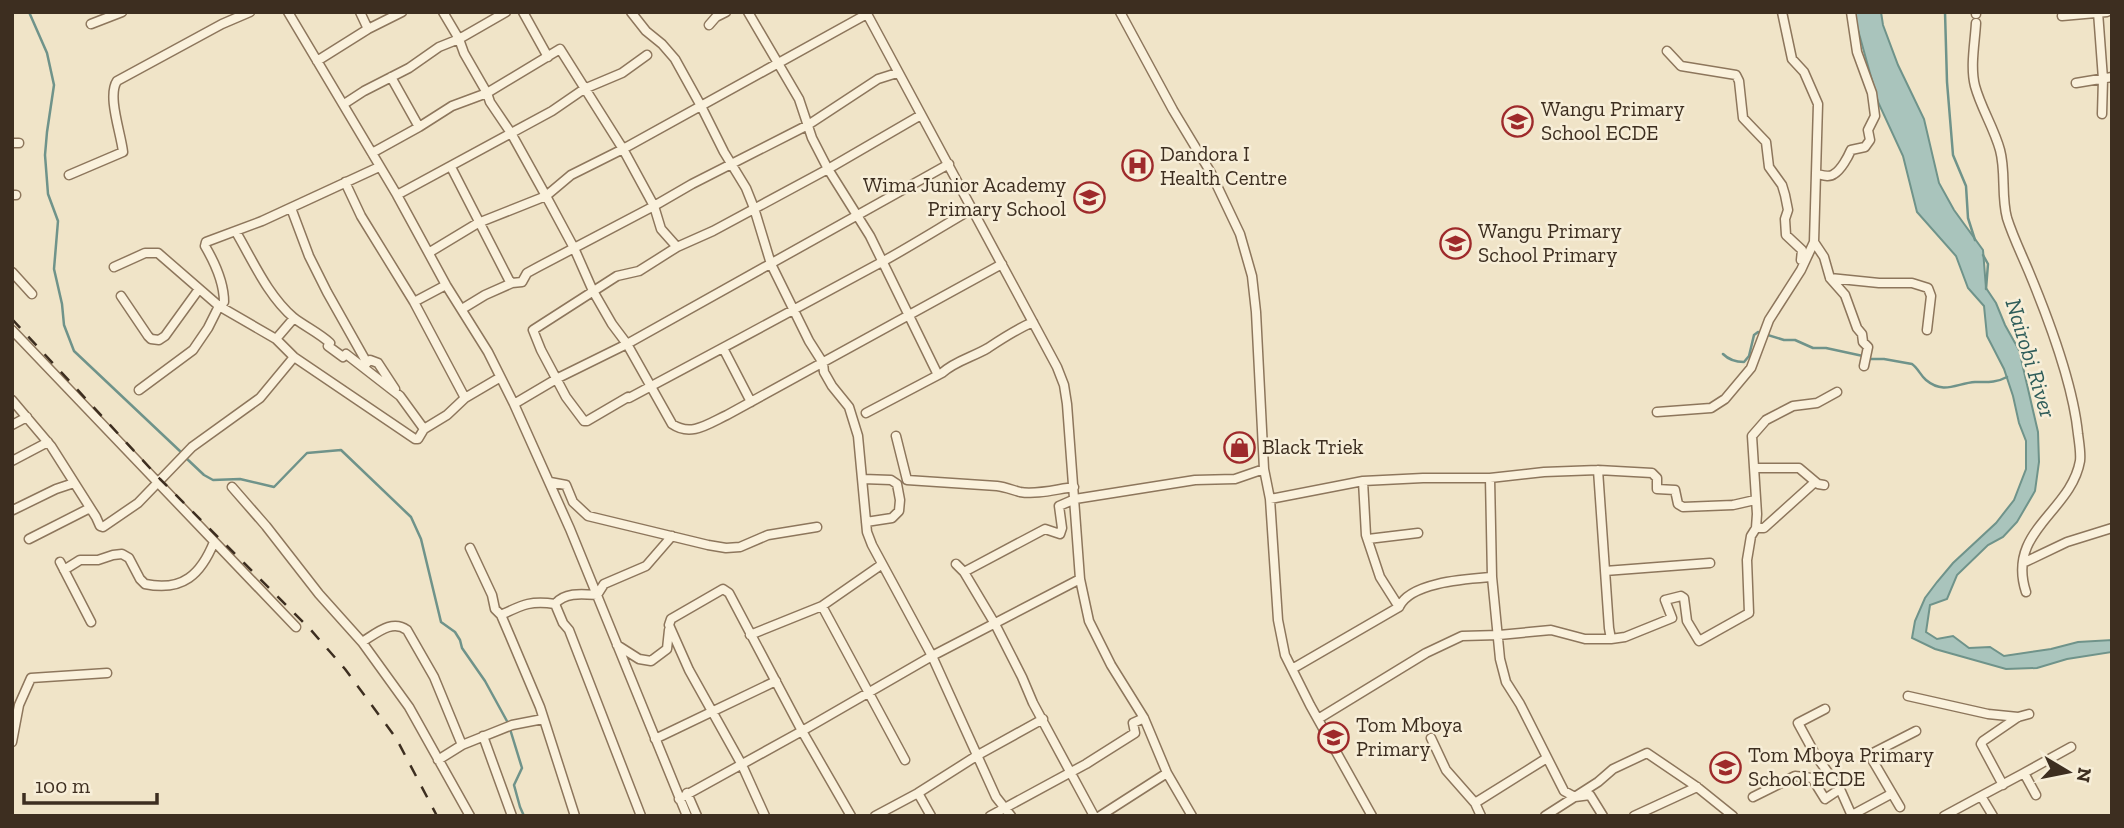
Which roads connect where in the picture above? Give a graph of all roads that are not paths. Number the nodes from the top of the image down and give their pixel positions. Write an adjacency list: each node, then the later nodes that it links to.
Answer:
1 (122, 12): 19 (street)
2 (250, 12): 49 (street)
3 (288, 12): 26 (street)
4 (360, 12): 21 (street)
5 (402, 12): 21 (street)
6 (443, 12): 22 (street)
7 (506, 12): 22 (street)
8 (523, 12): 25 (street)
9 (631, 12): 35 (street)
10 (726, 12): 20 (street)
11 (748, 12): 27 (street)
12 (1120, 12): 112 (street)
13 (1782, 12): 48 (street)
14 (1851, 12): 48 (street)
15 (866, 13): 27 (street); 28 (street)
16 (2101, 13): 18 (street); 30 (street)
17 (1976, 16): 138 (street)
18 (2062, 16)
19 (91, 24)
20 (709, 25)
21 (368, 30): 26 (street)
22 (459, 38): 29 (street); 33 (street)
23 (1667, 51): 68 (street)
24 (646, 55): 32 (street)
25 (548, 57): 32 (street); 33 (street)
26 (317, 61): 34 (street)
27 (777, 63): 35 (street); 38 (street)
28 (897, 73): 37 (street); 38 (street)
29 (391, 77): 34 (street); 39 (street)
30 (2107, 78): 31 (street); 36 (street)
31 (2076, 83)
32 (584, 89): 40 (street); 41 (street)
33 (487, 93): 39 (street); 40 (street)
34 (344, 104): 42 (street)
35 (701, 106): 41 (street); 43 (street)
36 (2102, 114)
37 (921, 115): 44 (street); 47 (street)
38 (808, 125): 43 (street); 47 (street)
39 (419, 127): 42 (street)
40 (511, 133): 46 (street); 52 (street)
41 (623, 149): 52 (street); 53 (street)
42 (372, 153): 45 (street)
43 (730, 164): 53 (street); 55 (street)
44 (949, 164): 56 (street); 57 (street)
45 (379, 167): 50 (street); 51 (street)
46 (451, 167): 51 (street); 58 (street)
47 (828, 169): 55 (street); 57 (street)
48 (1817, 174): 60 (street)
49 (69, 175)
50 (345, 182): 54 (street); 77 (street)
51 (397, 195): 63 (street)
52 (546, 196): 58 (street); 62 (street)
53 (654, 206): 61 (street); 62 (street)
54 (291, 208): 59 (street); 92 (street)
55 (754, 208): 61 (street); 65 (street)
56 (972, 209): 64 (street); 66 (street)
57 (857, 215): 64 (street); 65 (street)
58 (478, 223): 63 (street); 71 (street)
59 (236, 232): 78 (street); 82 (street)
60 (1814, 242): 68 (street); 70 (street)
61 (677, 247): 74 (street)
62 (574, 248): 71 (street); 74 (street)
63 (430, 252): 72 (street)
64 (883, 261): 80 (street); 81 (street)
65 (771, 264): 80 (street); 87 (street)
66 (1002, 264): 81 (street); 83 (street)
67 (114, 267): 73 (street)
68 (1801, 270): 103 (street)
69 (12, 272): 75 (street)
70 (1830, 278): 85 (street); 90 (street)
71 (512, 283): 79 (street)
72 (446, 285): 77 (street); 79 (street)
73 (200, 289): 76 (street); 78 (street)
74 (593, 290): 87 (street); 95 (street)
75 (32, 295)
76 (121, 296)
77 (414, 302): 99 (street)
78 (219, 306): 86 (street); 97 (street)
79 (462, 309): 94 (street)
80 (793, 309): 88 (street); 91 (street)
81 (909, 316): 91 (street); 93 (street)
82 (294, 318): 86 (street); 92 (street)
83 (1033, 322): 93 (street); 121 (street)
84 (12, 330): 117 (street)
85 (1927, 330)
86 (276, 339): 89 (street)
87 (627, 344): 95 (street); 96 (street)
88 (723, 348): 96 (street); 101 (street)
89 (294, 357): 107 (street); 117 (street)
90 (1866, 360)
91 (823, 363): 101 (street); 115 (street)
92 (365, 365): 107 (street)
93 (938, 375): 104 (street)
94 (499, 378): 99 (street); 102 (street)
95 (558, 378): 96 (street); 102 (street)
96 (650, 387): 101 (street)
97 (139, 390)
98 (1837, 392): 111 (street)
99 (465, 398): 107 (street)
100 (12, 400): 105 (street)
101 (751, 402)
102 (514, 404): 118 (street)
103 (1657, 412)
104 (866, 413)
105 (27, 417): 106 (street); 109 (street)
106 (12, 425)
107 (424, 429)
108 (896, 436): 121 (street)
109 (48, 442): 110 (street); 119 (street)
110 (12, 461)
111 (1754, 468): 124 (street); 129 (street)
112 (1264, 469): 122 (street); 123 (street)
113 (1598, 470): 114 (street); 124 (street); 141 (street)
114 (1490, 478): 116 (street); 143 (street)
115 (863, 479): 127 (street); 127 (street)
116 (1363, 481): 123 (street); 134 (street)
117 (156, 482): 125 (street); 135 (street)
118 (550, 482): 132 (street); 146 (street)
119 (74, 483): 125 (street); 126 (street)
120 (232, 487): 158 (street)
121 (1074, 487): 122 (street)
122 (1075, 499): 142 (street); 144 (street)
123 (1270, 499): 161 (street)
124 (1755, 500): 129 (street)
125 (90, 508): 133 (street)
126 (13, 510)
127 (866, 522): 140 (street)
128 (817, 527): 132 (street)
129 (1756, 528): 157 (street)
130 (2112, 528): 138 (street)
131 (1418, 533): 134 (street)
132 (672, 537): 146 (street)
133 (29, 539)
134 (1368, 539): 149 (street)
135 (214, 541): 151 (street); 154 (street)
136 (470, 548): 150 (street)
137 (1710, 563): 141 (street)
138 (2023, 563): 145 (street)
139 (956, 564): 142 (street)
140 (881, 565): 148 (street); 160 (street)
141 (1605, 571): 157 (street)
142 (964, 572): 152 (street)
143 (1492, 577): 149 (street); 156 (street)
144 (1080, 579): 152 (street); 170 (street)
145 (2026, 592)
146 (597, 595): 147 (street); 159 (street)
147 (555, 604): 150 (street); 209 (street)
148 (822, 606): 155 (street); 164 (street)
149 (1399, 607): 161 (street)
150 (501, 615): 171 (street)
151 (91, 622)
152 (995, 624): 160 (street); 172 (street)
153 (669, 625): 155 (street); 159 (street); 167 (street)
154 (296, 627)
155 (750, 635): 163 (street)
156 (1499, 635): 157 (street); 173 (street); 183 (street)
157 (1611, 639)
158 (362, 642): 180 (street); 184 (street)
159 (617, 645): 178 (street)
160 (932, 656): 164 (street); 182 (street)
161 (1292, 668): 173 (street)
162 (107, 673): 179 (street)
163 (776, 681): 167 (street); 174 (street)
164 (869, 693): 174 (street); 185 (street)
165 (1908, 696): 169 (street)
166 (1825, 709): 192 (street)
167 (712, 711): 178 (street); 186 (street)
168 (2029, 714): 169 (street)
169 (2018, 717): 190 (street)
170 (1143, 718): 187 (street); 188 (street)
171 (543, 719): 176 (street); 208 (street)
172 (1042, 719): 182 (street); 187 (street)
173 (1318, 719): 220 (street)
174 (802, 731): 186 (street); 212 (street)
175 (1916, 731): 195 (street)
176 (483, 736): 180 (street); 207 (street)
177 (1431, 738): 201 (street)
178 (655, 739): 200 (street)
179 (12, 742)
180 (462, 745): 184 (street)
181 (2071, 747): 189 (street)
182 (978, 755): 194 (street); 203 (street)
183 (1548, 758): 198 (street); 201 (street)
184 (438, 760): 206 (street)
185 (905, 760)
186 (742, 765): 193 (street); 204 (street)
187 (1069, 772): 203 (street); 217 (street)
188 (1167, 773): 218 (street); 219 (street)
189 (2024, 773): 190 (street); 196 (street)
190 (2003, 785): 197 (street)
191 (1697, 787): 198 (street); 224 (street); 225 (street)
192 (1840, 789): 199 (street); 205 (street)
193 (687, 793): 200 (street); 211 (street)
194 (918, 793): 213 (street); 214 (street)
195 (1891, 794): 202 (street); 205 (street)
196 (2036, 795)
197 (1981, 796): 226 (street); 227 (street)
198 (1575, 797): 222 (street); 223 (street)
199 (1753, 797)
200 (679, 799): 210 (street)
201 (1475, 803): 221 (street)
202 (1900, 807)
203 (1004, 808): 215 (street); 216 (street)
204 (765, 815)
205 (1852, 815)
206 (470, 816)
207 (512, 816)
208 (575, 816)
209 (641, 816)
210 (687, 816)
211 (697, 816)
212 (851, 816)
213 (875, 816)
214 (931, 816)
215 (990, 816)
216 (1011, 816)
217 (1094, 816)
218 (1100, 816)
219 (1192, 816)
220 (1372, 816)
221 (1481, 816)
222 (1545, 816)
223 (1603, 816)
224 (1635, 816)
225 (1733, 816)
226 (1944, 816)
227 (1993, 816)

